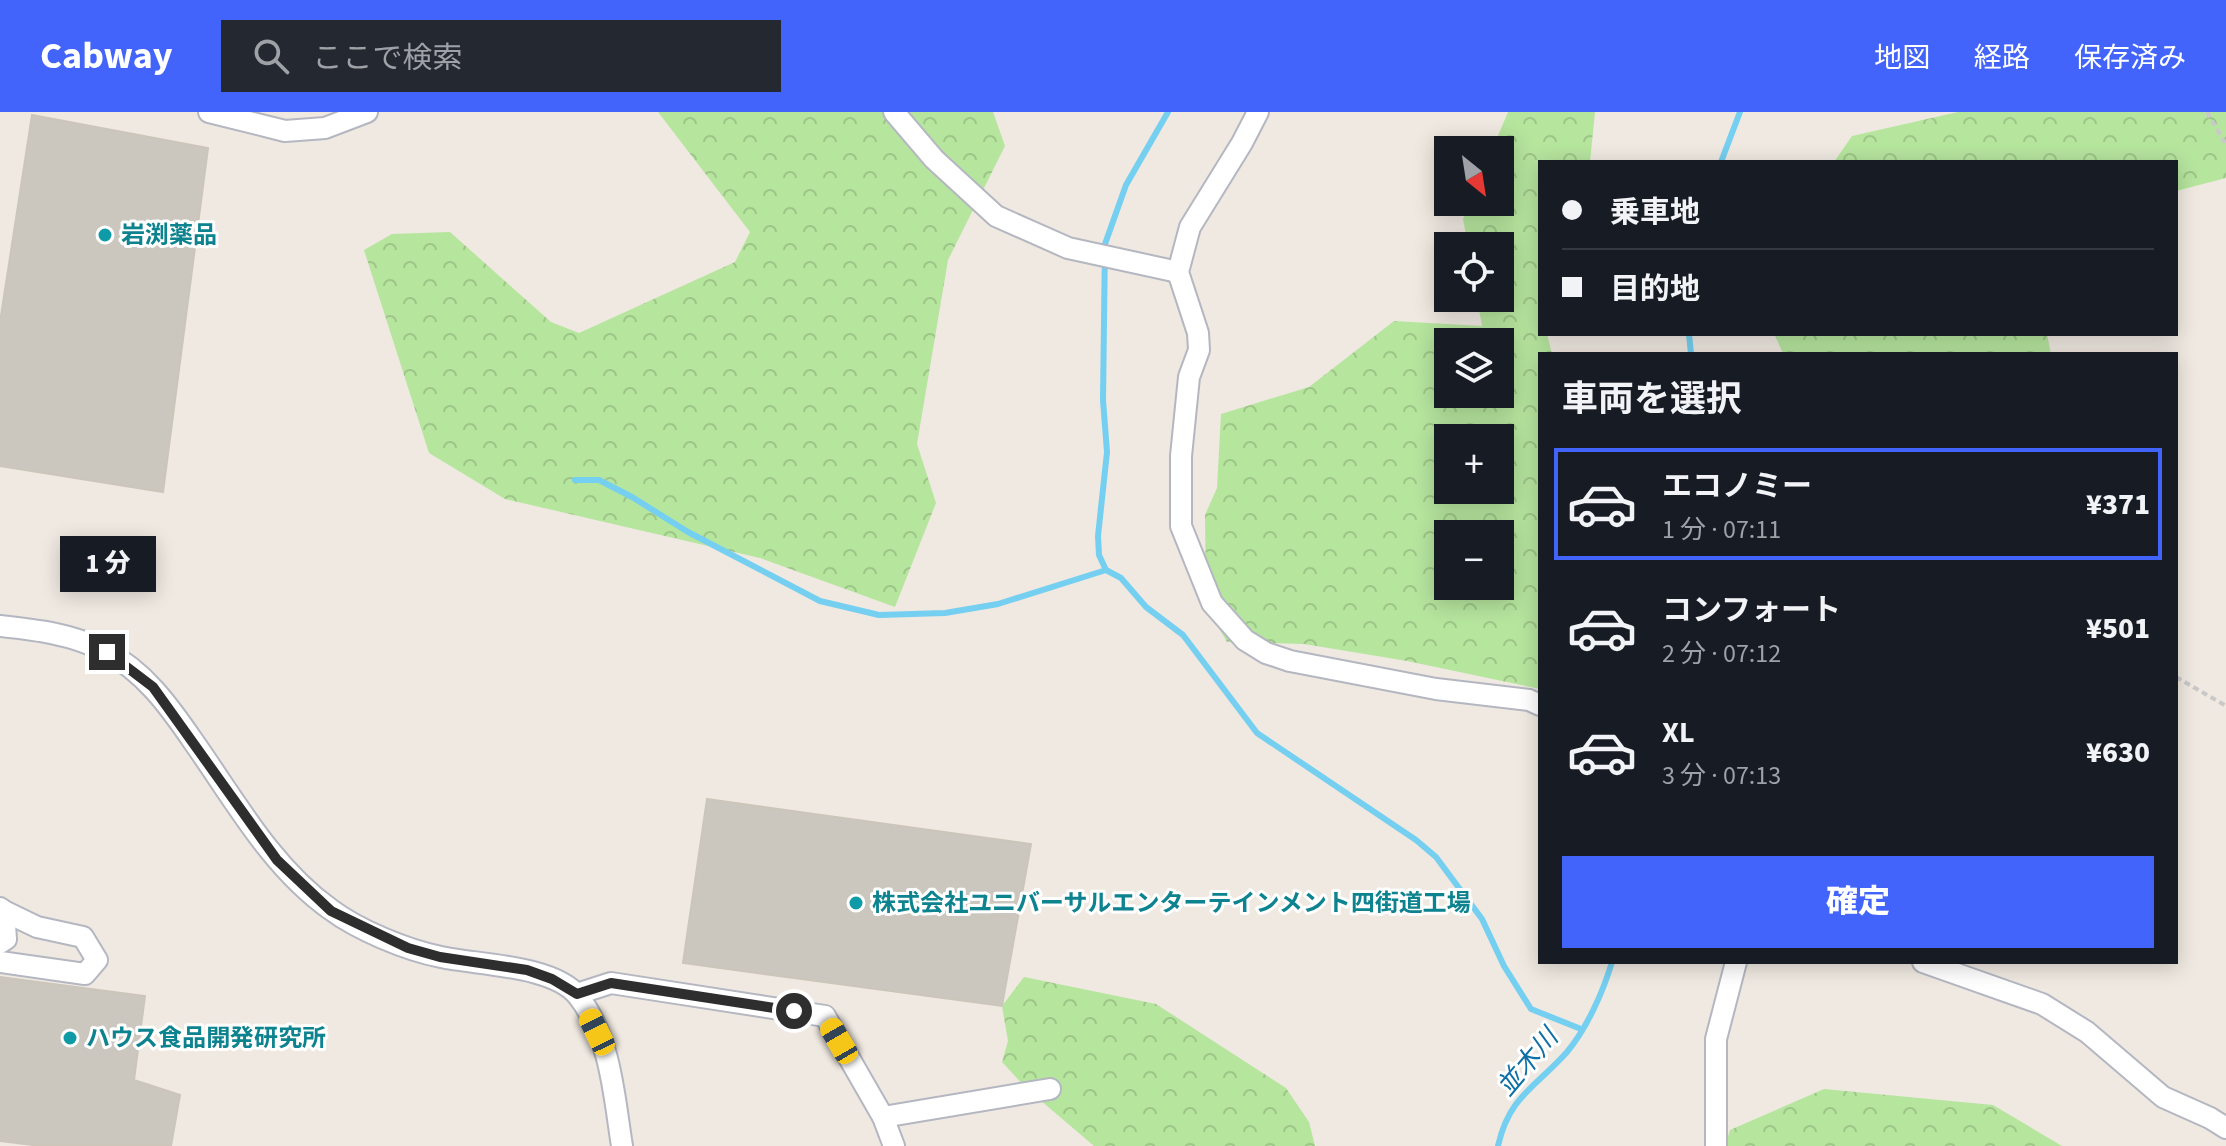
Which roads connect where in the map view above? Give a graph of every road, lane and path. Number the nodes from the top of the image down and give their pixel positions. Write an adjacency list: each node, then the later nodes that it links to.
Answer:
1 (209, 112): 2 (street)
2 (367, 112)
3 (894, 112): 7 (street)
4 (1258, 112): 7 (street)
5 (2207, 112): 6 (path)
6 (2226, 145)
7 (1178, 272): 10 (street)
8 (0, 626): 17 (street)
9 (2178, 678): 11 (path)
10 (1538, 704)
11 (2226, 706)
12 (2, 910): 13 (street); 14 (street)
13 (0, 943)
14 (0, 962)
15 (1735, 964): 23 (street)
16 (1929, 964): 20 (street)
17 (577, 994): 19 (street); 21 (street)
18 (1050, 1089): 19 (street)
19 (883, 1117): 22 (street)
20 (2226, 1128)
21 (622, 1146)
22 (894, 1146)
23 (1716, 1146)

